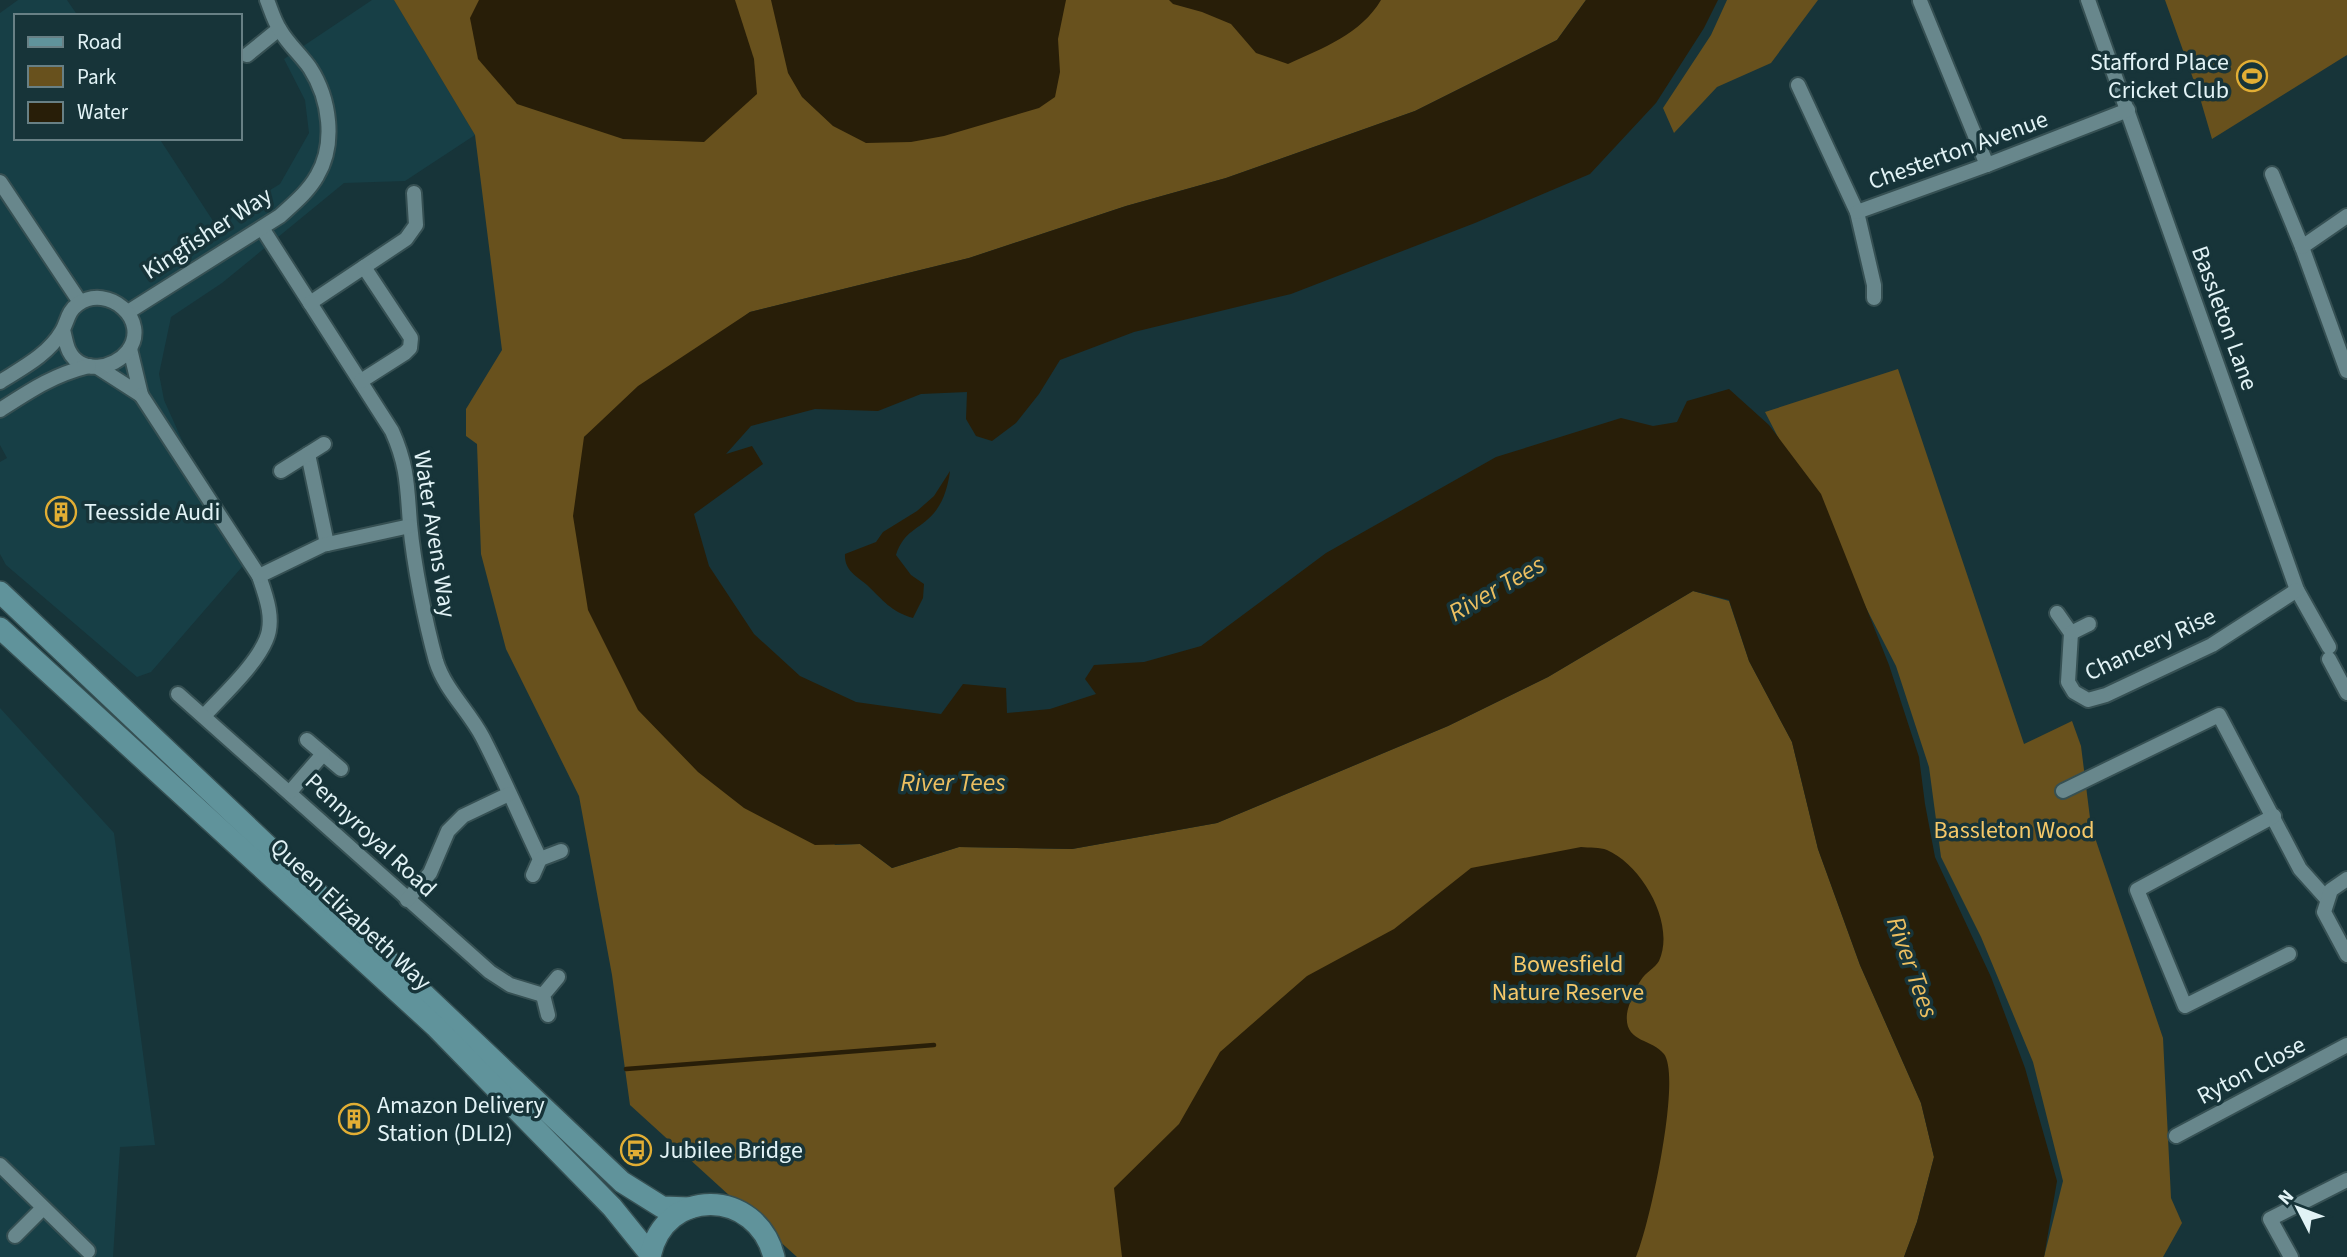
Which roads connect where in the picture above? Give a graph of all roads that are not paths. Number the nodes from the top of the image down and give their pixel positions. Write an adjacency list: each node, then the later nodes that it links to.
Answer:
1 (267, 0): 4 (street, Kingfisher Way)
2 (2088, 0): 7 (street, Bassleton Lane)
3 (1920, 2): 8 (street)
4 (279, 29): 5 (street); 14 (street, Kingfisher Way)
5 (247, 55)
6 (1798, 85): 12 (street, Chesterton Avenue)
7 (2128, 110): 8 (street, Chesterton Avenue); 35 (street, Bassleton Lane)
8 (1987, 165): 12 (street, Chesterton Avenue)
9 (2272, 174): 15 (street)
10 (0, 182): 18 (street)
11 (414, 193): 16 (street)
12 (1857, 212): 17 (street)
13 (2347, 216): 15 (street)
14 (261, 228): 19 (street, Water Avens Way); 20 (street, Kingfisher Way)
15 (2302, 247): 24 (street)
16 (364, 267): 19 (street); 25 (street)
17 (1874, 298)
18 (80, 302): 20 (street); 21 (street)
19 (310, 303): 25 (street, Water Avens Way)
20 (128, 312): 22 (street)
21 (63, 330): 23 (street); 26 (street)
22 (130, 349): 23 (street); 27 (street)
23 (94, 367): 27 (street); 28 (street)
24 (2347, 371)
25 (361, 381): 32 (street, Water Avens Way)
26 (0, 382)
27 (141, 395): 34 (street)
28 (0, 410)
29 (324, 444): 30 (street)
30 (308, 454): 31 (street); 33 (street)
31 (281, 471)
32 (410, 526): 33 (street); 50 (street, Water Avens Way)
33 (327, 544): 34 (street)
34 (259, 576): 44 (street)
35 (2297, 590): 40 (street, Chancery Rise); 41 (street, Bassleton Lane)
36 (0, 592): 68 (street, Queen Elizabeth Way)
37 (2057, 613): 40 (street, Chancery Rise)
38 (2088, 624): 40 (street, Chancery Rise)
39 (0, 628): 71 (street, Queen Elizabeth Way)
40 (2071, 633)
41 (2343, 676): 42 (street, Bassleton Lane)
42 (2347, 693)
43 (178, 694): 44 (street, Pennyroyal Road)
44 (204, 716): 49 (street, Pennyroyal Road)
45 (307, 740): 46 (street)
46 (323, 754): 47 (street); 49 (street)
47 (341, 769)
48 (2063, 791): 51 (street)
49 (290, 792): 57 (street, Pennyroyal Road)
50 (509, 794): 53 (street, Water Avens Way); 57 (street)
51 (2274, 816): 56 (street); 58 (street)
52 (561, 851): 53 (street)
53 (540, 859): 54 (street)
54 (533, 875)
55 (2347, 879): 56 (street)
56 (2326, 898): 59 (street)
57 (407, 900): 61 (street, Pennyroyal Road)
58 (2289, 954)
59 (2347, 955)
60 (558, 977): 61 (street)
61 (543, 995): 62 (street)
62 (548, 1016)
63 (2347, 1045): 64 (street, Ryton Close)
64 (2176, 1136)
65 (0, 1165): 67 (street)
66 (2347, 1180): 73 (street)
67 (43, 1208): 69 (street); 70 (street)
68 (690, 1208): 71 (street); 72 (street, Queen Elizabeth Way)
69 (15, 1236)
70 (88, 1251)
71 (650, 1256)
72 (774, 1257)
73 (2291, 1257)

